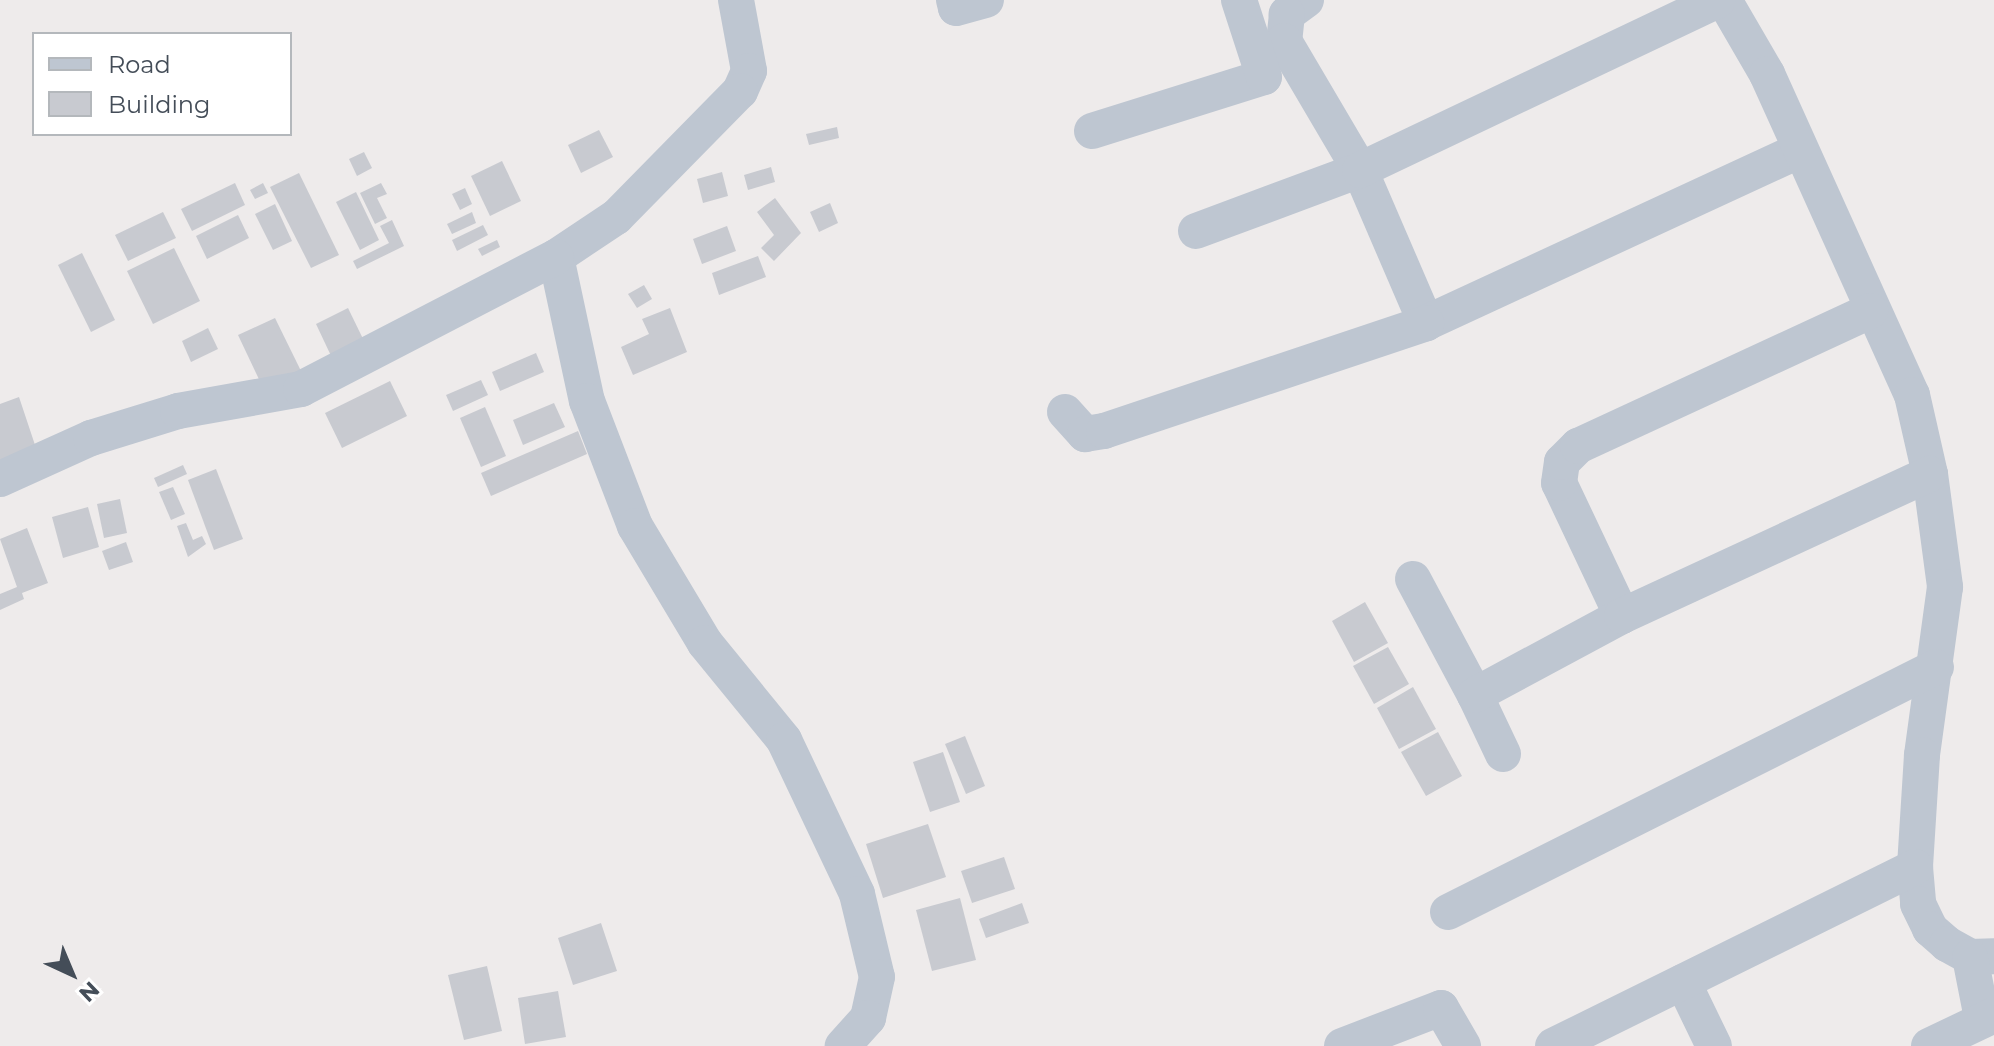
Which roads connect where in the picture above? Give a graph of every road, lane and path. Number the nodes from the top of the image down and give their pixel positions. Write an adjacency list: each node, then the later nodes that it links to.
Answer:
1 (736, 0): 12 (street)
2 (954, 0): 3 (street)
3 (986, 0)
4 (1239, 0): 8 (street)
5 (1306, 0): 10 (street)
6 (1718, 0): 10 (street)
7 (1724, 0): 9 (street)
8 (1092, 131)
9 (1799, 151): 13 (street); 14 (street)
10 (1360, 170): 11 (street); 14 (street)
11 (1196, 231)
12 (556, 257): 17 (street); 28 (street)
13 (1870, 311): 16 (street); 19 (street)
14 (1426, 323): 15 (street)
15 (1065, 412)
16 (1930, 474): 19 (street); 20 (street)
17 (0, 479)
18 (1413, 579): 21 (street)
19 (1622, 616): 21 (street)
20 (1936, 667): 23 (street); 24 (street)
21 (1475, 695): 22 (street)
22 (1503, 754)
23 (1915, 867): 25 (street); 26 (street)
24 (1448, 912)
25 (1982, 956): 27 (street)
26 (1683, 982): 31 (street); 32 (street)
27 (1988, 1016): 33 (street)
28 (843, 1046)
29 (1342, 1046): 30 (street)
30 (1463, 1046)
31 (1553, 1046)
32 (1714, 1046)
33 (1929, 1046)

